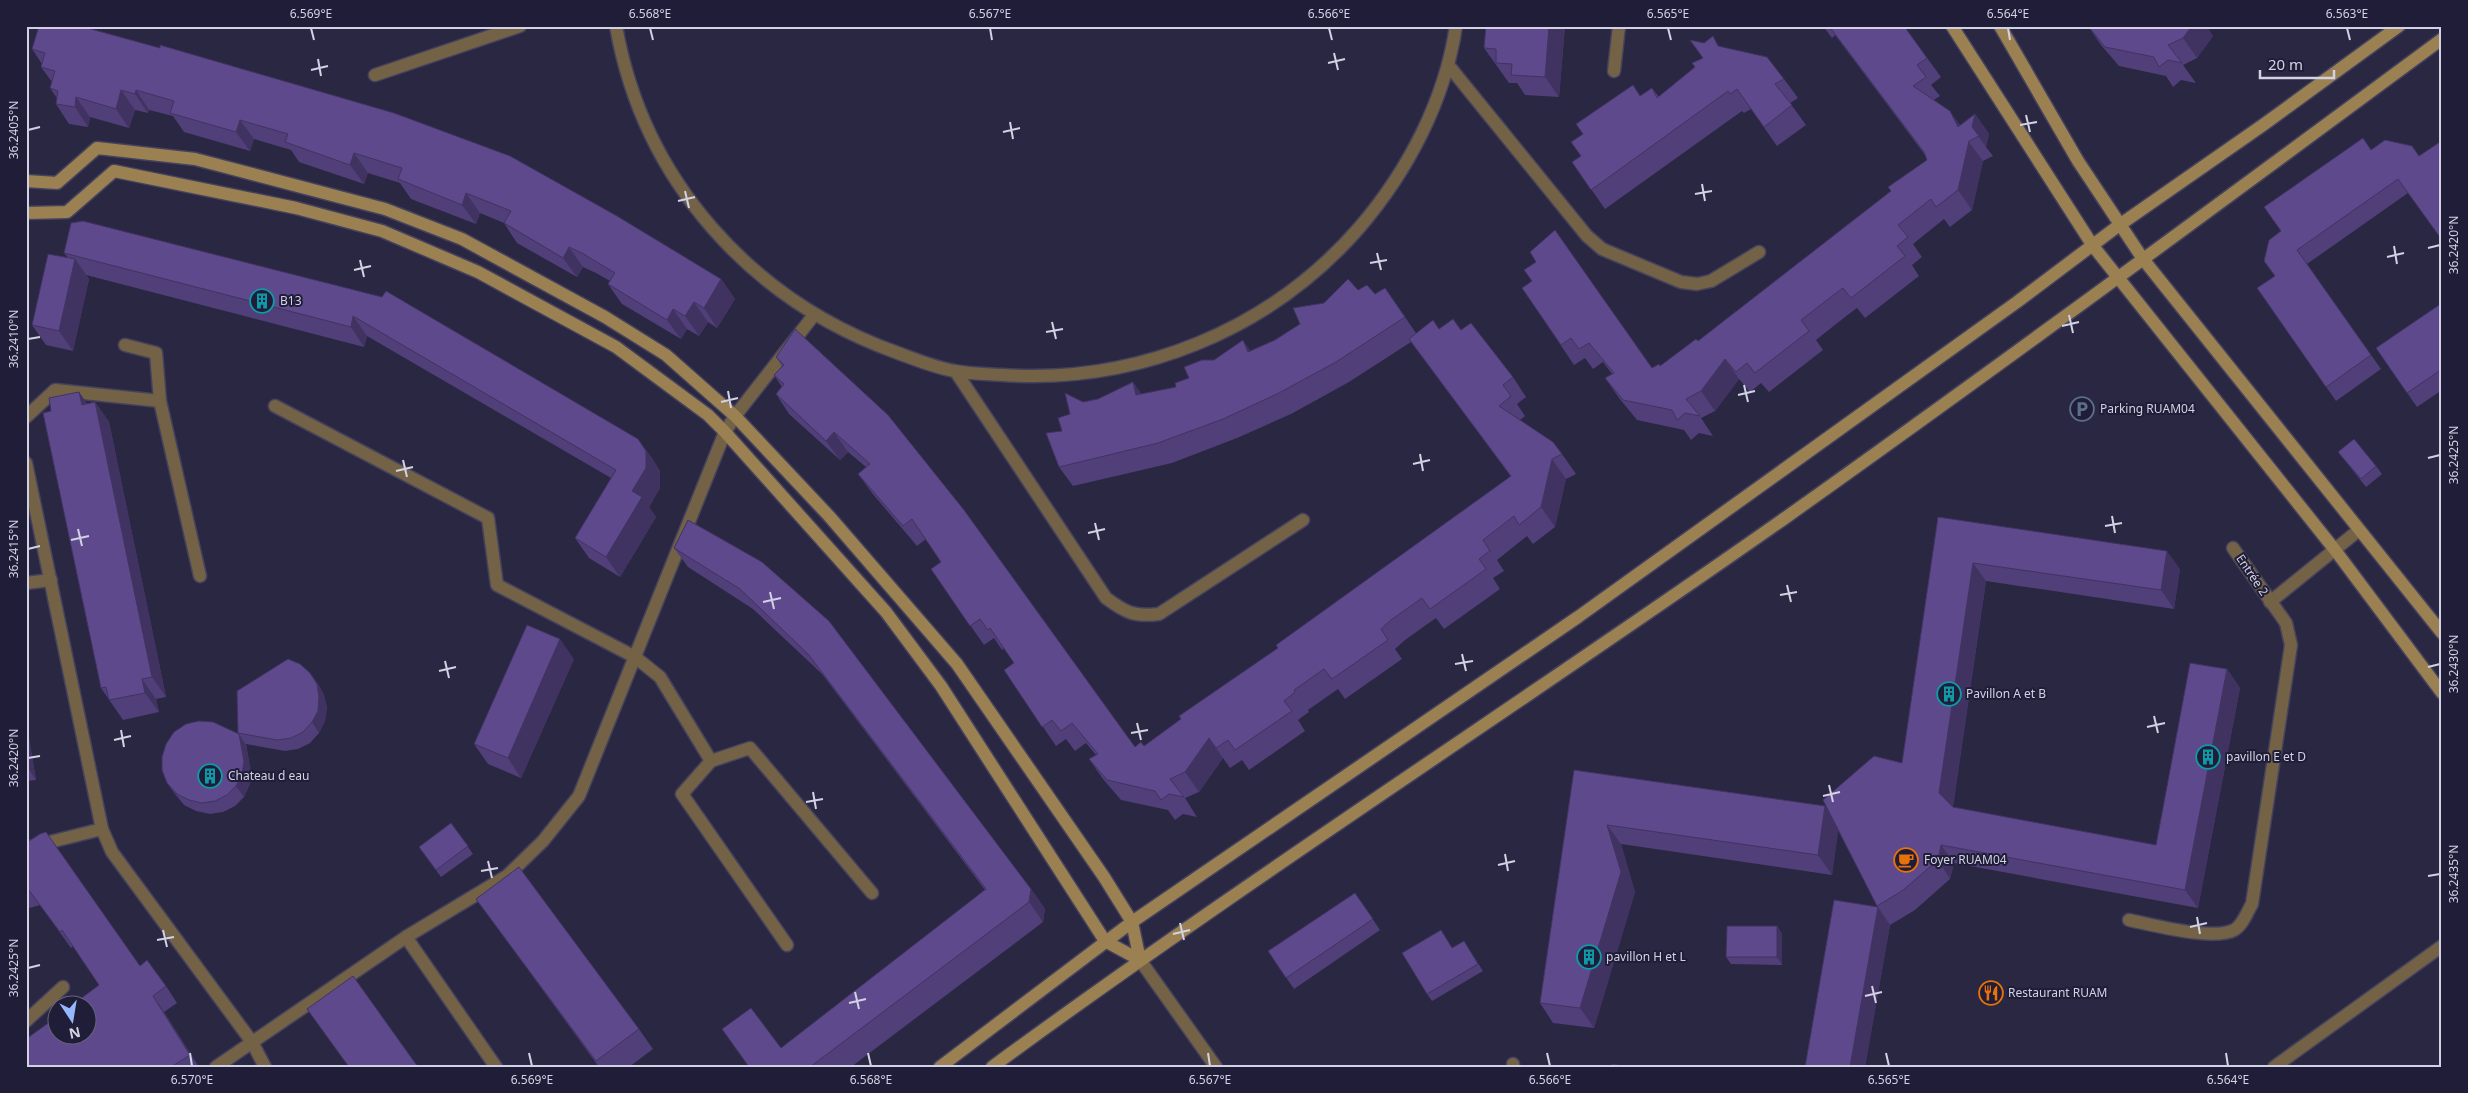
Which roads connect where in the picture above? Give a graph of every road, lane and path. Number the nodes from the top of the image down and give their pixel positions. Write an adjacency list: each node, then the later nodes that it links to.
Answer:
1 (520, 26): 11 (street)
2 (616, 26): 19 (street)
3 (1456, 26): 9 (street)
4 (1619, 26): 10 (street)
5 (1952, 26): 15 (main road)
6 (2000, 26): 14 (main road)
7 (2399, 26): 14 (main road)
8 (2442, 39): 17 (main road)
9 (1449, 66): 16 (street); 21 (street)
10 (1614, 71)
11 (375, 75)
12 (26, 181): 24 (main road)
13 (26, 213): 26 (main road)
14 (2118, 226): 15 (main road); 17 (main road)
15 (2093, 246): 18 (main road); 44 (main road)
16 (1759, 252)
17 (2142, 259): 18 (main road); 29 (main road)
18 (2117, 277): 31 (main road); 49 (main road)
19 (814, 316): 21 (street); 24 (street)
20 (125, 345): 22 (street)
21 (956, 372): 28 (street)
22 (160, 401): 25 (street); 32 (street)
23 (275, 406): 37 (street)
24 (735, 416): 26 (street); 44 (main road)
25 (26, 417)
26 (726, 432): 37 (street); 46 (main road)
27 (26, 463): 33 (street)
28 (1303, 520)
29 (2359, 530): 31 (street); 36 (main road)
30 (2233, 548): 35 (street, Entrée 2)
31 (2334, 550): 35 (street); 38 (main road)
32 (200, 576)
33 (51, 580): 34 (street); 40 (street)
34 (26, 583)
35 (2270, 602): 43 (street, Entrée 2)
36 (2442, 633)
37 (635, 657): 39 (street); 45 (street)
38 (2442, 693)
39 (711, 762): 42 (street); 47 (street)
40 (102, 829): 41 (street); 52 (street)
41 (26, 848)
42 (872, 893)
43 (2129, 920)
44 (1132, 922): 46 (main road); 49 (main road)
45 (406, 937): 52 (street); 55 (street)
46 (1105, 941): 49 (main road); 56 (main road)
47 (787, 945)
48 (2442, 946): 59 (street)
49 (1140, 960): 57 (main road); 58 (street)
50 (63, 987): 51 (street)
51 (26, 1021)
52 (252, 1042): 53 (street); 54 (street)
53 (216, 1067)
54 (265, 1067)
55 (496, 1067)
56 (940, 1067)
57 (992, 1067)
58 (1216, 1067)
59 (2274, 1067)

